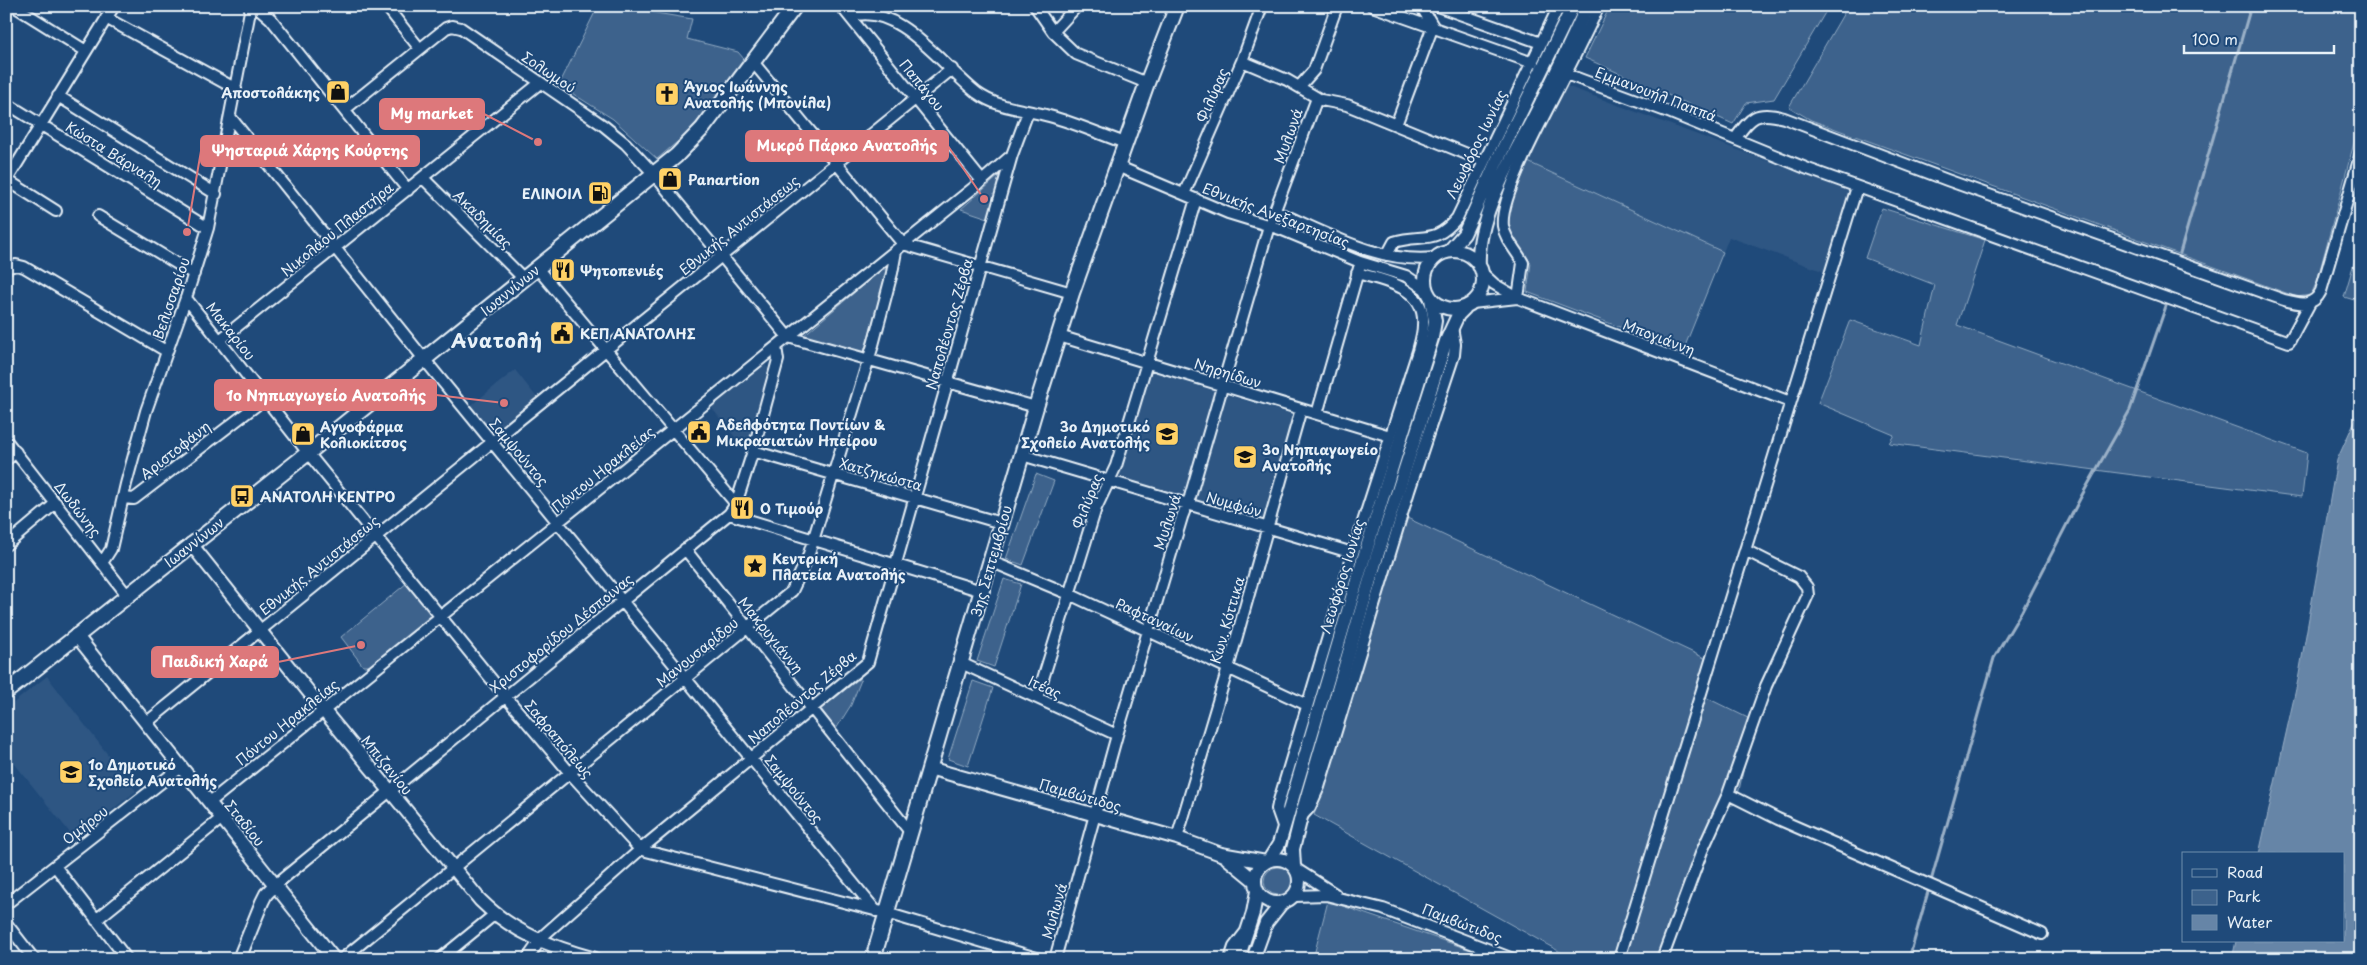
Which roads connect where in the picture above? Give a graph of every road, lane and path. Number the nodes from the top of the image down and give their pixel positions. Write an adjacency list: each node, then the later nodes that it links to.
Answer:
1 (14, 6): 26 (street)
2 (114, 6): 21 (street)
3 (251, 6): 35 (street, Βελισσαρίου)
4 (256, 6): 40 (street)
5 (386, 6): 25 (street)
6 (795, 6): 28 (main road, Ιωαννίνων)
7 (841, 6): 20 (street, Παπάγου)
8 (1035, 6): 23 (street)
9 (1077, 6): 23 (street)
10 (1177, 6): 33 (main road, 3ης Σεπτεμβρίου)
11 (1262, 6): 27 (street, Φιλύρας)
12 (1337, 6): 34 (street)
13 (1372, 6): 22 (street)
14 (1421, 6): 22 (street)
15 (1437, 6): 24 (street)
16 (1559, 6): 24 (street, Λεωφόρος Ιωνίας)
17 (1573, 6): 29 (street)
18 (1588, 6): 31 (street, Λεωφόρος Ιωνίας)
19 (1599, 6): 31 (street)
20 (850, 17): 30 (street); 38 (street, Παπάγου)
21 (106, 18): 26 (street); 35 (street)
22 (1433, 26): 29 (street); 44 (street)
23 (1054, 32): 33 (street)
24 (1542, 44): 29 (street, Λεωφόρος Ιωνίας)
25 (420, 49): 32 (street, Σολωμού); 40 (street, Σολωμού)
26 (86, 51): 36 (street)
27 (1242, 61): 34 (street); 58 (street, Φιλύρας)
28 (753, 62): 50 (street); 52 (main road, Ιωαννίνων)
29 (1538, 65): 49 (street, Λεωφόρος Ιωνίας); 67 (street, Λεωφόρος Ιωνίας)
30 (952, 69): 38 (street, Εθνικής Αντιστάσεως); 41 (street)
31 (1561, 73): 45 (street, Εμμανουήλ Παππά); 75 (street, Λεωφόρος Ιωνίας); 82 (street)
32 (540, 83): 52 (street, Σολωμού); 53 (street, Νικολάου Πλαστήρα)
33 (1147, 83): 46 (main road, 3ης Σεπτεμβρίου)
34 (1299, 87): 37 (street)
35 (236, 90): 42 (street, Βελισσαρίου)
36 (58, 96): 43 (street); 57 (street)
37 (1317, 98): 44 (street); 61 (street, Μυλωνά)
38 (916, 99): 50 (street, Εθνικής Αντιστάσεως); 54 (street, Παπάγου)
39 (6, 103): 43 (street, Κώστα Βάρναλη)
40 (344, 110): 56 (street)
41 (1028, 112): 46 (street); 48 (street, Ναπολέοντος Ζέρβα)
42 (231, 118): 57 (street, Βελισσαρίου); 65 (street, Σαμψούντος)
43 (40, 124): 60 (street); 64 (street, Κώστα Βάρναλη)
44 (1396, 125): 49 (street)
45 (1735, 139): 55 (street, Εμμανουήλ Παππά); 83 (street)
46 (1125, 143): 51 (main road, 3ης Σεπτεμβρίου)
47 (2361, 153): 83 (street)
48 (1012, 154): 54 (street, Πόντου Ηρακλείας); 72 (street, Ναπολέοντος Ζέρβα)
49 (1484, 161): 68 (street, Λεωφόρος Ιωνίας)
50 (836, 163): 66 (street); 69 (street, Εθνικής Αντιστάσεως)
51 (1117, 166): 58 (street, Εθνικής Ανεξαρτησίας); 79 (main road, 3ης Σεπτεμβρίου)
52 (654, 174): 69 (street, Σολωμού); 74 (main road, Ιωαννίνων)
53 (423, 178): 56 (street, Νικολάου Πλαστήρα); 78 (street, Ακαδημίας)
54 (982, 181): 66 (street, Πόντου Ηρακλείας)
55 (1856, 187): 83 (street, Εμμανουήλ Παππά); 97 (street)
56 (408, 190): 65 (street, Νικολάου Πλαστήρα)
57 (216, 194): 64 (street, Βελισσαρίου)
58 (1184, 194): 59 (street, Εθνικής Ανεξαρτησίας)
59 (1196, 199): 63 (street, Εθνικής Ανεξαρτησίας); 93 (street, Φιλύρας)
60 (56, 211)
61 (1275, 211): 63 (street, Μυλωνά); 68 (street, Εθνικής Ανεξαρτησίας)
62 (98, 216): 77 (street)
63 (1269, 226): 71 (street, Εθνικής Ανεξαρτησίας); 95 (street, Μυλωνά)
64 (208, 228): 77 (street, Βελισσαρίου)
65 (336, 248): 87 (street, Νικολάου Πλαστήρα); 91 (street, Σαμψούντος)
66 (900, 248): 72 (street); 86 (street, Πόντου Ηρακλείας); 92 (street, Μανουσαρίδου)
67 (1449, 251): 70 (street, Λεωφόρος Ιωνίας); 75 (street)
68 (1387, 255): 70 (street, Εθνικής Ανεξαρτησίας)
69 (722, 256): 86 (street, Σολωμού); 89 (street, Εθνικής Αντιστάσεως)
70 (1434, 258): 80 (street, Λεωφόρος Ιωνίας)
71 (1360, 262): 76 (street); 80 (street, Εθνικής Ανεξαρτησίας)
72 (980, 267): 79 (street); 94 (street, Ναπολέοντος Ζέρβα)
73 (6, 268): 90 (street)
74 (537, 268): 78 (main road, Ιωαννίνων); 89 (street)
75 (1481, 269): 82 (street, Μπογιάννη); 84 (street, Λεωφόρος Ιωνίας)
76 (1357, 273): 100 (street); 102 (street)
77 (194, 274): 81 (street, Βελισσαρίου)
78 (524, 279): 91 (main road, Ιωαννίνων)
79 (1072, 293): 85 (main road, 3ης Σεπτεμβρίου)
80 (1428, 294): 84 (street); 160 (street, Λεωφόρος Ιωνίας)
81 (186, 298): 87 (street, Μακαρίου); 90 (street, Βελισσαρίου)
82 (1518, 298): 84 (street, Μπογιάννη); 97 (street, Μπογιάννη)
83 (2310, 303)
84 (1469, 306): 167 (street, Λεωφόρος Ιωνίας)
85 (1059, 336): 93 (street, Νηρηίδων); 98 (main road, 3ης Σεπτεμβρίου)
86 (788, 337): 88 (street, Πόντου Ηρακλείας); 92 (street)
87 (220, 340): 96 (street, Μακαρίου)
88 (776, 347): 101 (street, Πόντου Ηρακλείας); 105 (street, Χριστοφορίδου Δέσποινας)
89 (606, 350): 101 (street); 104 (street, Εθνικής Αντιστάσεως)
90 (166, 351): 112 (street, Βελισσαρίου)
91 (424, 359): 104 (street, Σαμψούντος); 107 (main road, Ιωαννίνων)
92 (868, 360): 94 (street); 110 (street, Μανουσαρίδου)
93 (1147, 363): 95 (street, Νηρηίδων); 111 (street, Φιλύρας)
94 (947, 382): 98 (street); 113 (street, Ναπολέοντος Ζέρβα)
95 (1223, 386): 99 (street, Νηρηίδων); 116 (street, Μυλωνά)
96 (266, 398): 107 (street, Μακαρίου); 112 (street, Αριστοφάνη)
97 (1790, 402): 126 (street)
98 (1036, 408): 108 (main road, 3ης Σεπτεμβρίου)
99 (1301, 409): 100 (street, Νηρηίδων); 120 (street, Κων. Κόττικα)
100 (1316, 414): 102 (street, Νηρηίδων)
101 (673, 429): 115 (street); 118 (street, Πόντου Ηρακλείας)
102 (1390, 436): 127 (street)
103 (6, 440): 106 (street, Δωδώνης)
104 (492, 442): 118 (street, Σαμψούντος); 121 (street, Εθνικής Αντιστάσεως)
105 (753, 450): 110 (street, Χατζηκώστα); 115 (street, Χριστοφορίδου Δέσποινας)
106 (16, 452): 109 (street); 114 (street, Δωδώνης)
107 (308, 453): 121 (street, Σαφραπόλεως); 123 (main road, Ιωαννίνων)
108 (1022, 455): 111 (street, Νυμφών); 119 (main road, 3ης Σεπτεμβρίου)
109 (6, 460)
110 (832, 475): 113 (street, Χατζηκώστα); 122 (street, Μανουσαρίδου)
111 (1108, 481): 116 (street, Νυμφών); 132 (street, Φιλύρας)
112 (123, 498): 129 (street, Βελισσαρίου)
113 (914, 498): 119 (street, Χατζηκώστα); 130 (street, Ναπολέοντος Ζέρβα)
114 (56, 503): 124 (street); 129 (street, Δωδώνης)
115 (736, 504): 117 (street, Χριστοφορίδου Δέσποινας)
116 (1187, 505): 120 (street, Νυμφών); 138 (street, Μυλωνά)
117 (729, 514): 122 (street); 125 (street, Χριστοφορίδου Δέσποινας)
118 (558, 522): 134 (street, Σαμψούντος); 135 (street, Πόντου Ηρακλείας)
119 (1001, 523): 128 (main road, 3ης Σεπτεμβρίου)
120 (1268, 528): 127 (street, Νυμφών); 141 (street, Κων. Κόττικα)
121 (376, 536): 135 (street, Σαφραπόλεως); 137 (street, Εθνικής Αντιστάσεως)
122 (813, 541): 130 (street); 136 (street, Μανουσαρίδου)
123 (191, 544): 133 (main road, Ιωαννίνων); 137 (street, Μπιζανίου)
124 (6, 545)
125 (685, 549): 134 (street, Χριστοφορίδου Δέσποινας); 136 (street, Μακρυγιάννη)
126 (1745, 550): 156 (street); 197 (street)
127 (1353, 554): 146 (street)
128 (990, 561): 131 (main road, 3ης Σεπτεμβρίου); 132 (street, Ραφταναίων)
129 (102, 563): 133 (street, Δωδώνης)
130 (895, 565): 131 (street); 147 (street, Ναπολέοντος Ζέρβα)
131 (982, 591): 140 (main road, 3ης Σεπτεμβρίου)
132 (1069, 594): 138 (street, Ραφταναίων); 145 (street, Φιλύρας)
133 (127, 595): 139 (main road, Ιωαννίνων)
134 (623, 599): 142 (street, Σαμψούντος); 144 (street, Χριστοφορίδου Δέσποινας)
135 (441, 616): 144 (street, Σαφραπόλεως); 148 (street, Πόντου Ηρακλείας)
136 (748, 628): 142 (street, Μανουσαρίδου); 147 (street, Μακρυγιάννη)
137 (260, 630): 148 (street, Μπιζανίου); 149 (street, Εθνικής Αντιστάσεως)
138 (1147, 632): 141 (street, Ραφταναίων); 150 (street, Μυλωνά)
139 (76, 635): 143 (main road, Ιωαννίνων); 149 (street, Σταδίου)
140 (961, 664): 145 (street, Ιτέας); 153 (main road, 3ης Σεπτεμβρίου)
141 (1228, 668): 146 (street, Ραφταναίων); 162 (street, Κων. Κόττικα)
142 (687, 678): 151 (street, Σαμψούντος); 154 (street, Μανουσαρίδου)
143 (6, 692)
144 (505, 696): 154 (street, Σαφραπόλεως); 155 (street, Χριστοφορίδου Δέσποινας)
145 (1037, 698): 150 (street, Ιτέας)
146 (1308, 705): 160 (street)
147 (811, 708): 151 (street, Ναπολέοντος Ζέρβα); 161 (street, Μακρυγιάννη)
148 (324, 711): 155 (street, Μπιζανίου); 157 (street, Πόντου Ηρακλείας)
149 (146, 723): 152 (street, Σταδίου)
150 (1117, 735): 158 (street, Μυλωνά)
151 (751, 757): 163 (street, Ναπολέοντος Ζέρβα); 175 (street, Σαμψούντος)
152 (182, 767): 157 (street, Σταδίου); 166 (street, Ομήρου)
153 (929, 768): 158 (street, Παμβώτιδος); 161 (main road, 3ης Σεπτεμβρίου)
154 (570, 773): 163 (street, Σαφραπόλεως); 168 (street, Μανουσαρίδου)
155 (389, 791): 168 (street, Μπιζανίου); 169 (street, Χριστοφορίδου Δέσποινας)
156 (1728, 794): 180 (street); 198 (street)
157 (210, 802): 159 (street, Σταδίου)
158 (1095, 814): 162 (street, Παμβώτιδος); 192 (street, Μυλωνά)
159 (222, 818): 169 (street, Σταδίου); 177 (street)
160 (1284, 826): 165 (street, Λεωφόρος Ιωνίας)
161 (910, 832): 175 (main road, 3ης Σεπτεμβρίου)
162 (1177, 838): 164 (street, Παμβώτιδος)
163 (641, 849): 175 (street); 181 (street, Ναπολέοντος Ζέρβα)
164 (1221, 854): 165 (street, Παμβώτιδος); 170 (street, Παμβώτιδος)
165 (1267, 861): 167 (street); 170 (street)
166 (54, 866): 173 (street, Ομήρου); 177 (street)
167 (1295, 868): 171 (street); 172 (street, Παμβώτιδος)
168 (453, 869): 176 (street, Μπιζανίου); 186 (street, Μανουσαρίδου)
169 (275, 885): 184 (street); 185 (street, Σταδίου)
170 (1256, 886): 174 (street); 179 (street)
171 (1295, 896): 172 (street, Παμβώτιδος); 174 (street)
172 (1343, 898): 196 (street, Παμβώτιδος)
173 (6, 904)
174 (1281, 904): 195 (street)
175 (881, 912): 190 (main road, 3ης Σεπτεμβρίου); 191 (street)
176 (495, 914): 181 (street, Μπιζανίου); 187 (street)
177 (96, 920): 183 (street)
178 (6, 923): 182 (street)
179 (1247, 932): 193 (street); 194 (street)
180 (2042, 934)
181 (538, 941): 188 (street, Ναπολέοντος Ζέρβα); 189 (street, Μπιζανίου)
182 (34, 959)
183 (127, 959)
184 (239, 959)
185 (334, 959)
186 (342, 959)
187 (440, 959)
188 (527, 959)
189 (595, 959)
190 (873, 959)
191 (1040, 959)
192 (1055, 959)
193 (1230, 959)
194 (1238, 959)
195 (1253, 959)
196 (1512, 959)
197 (1619, 959)
198 (1662, 959)

